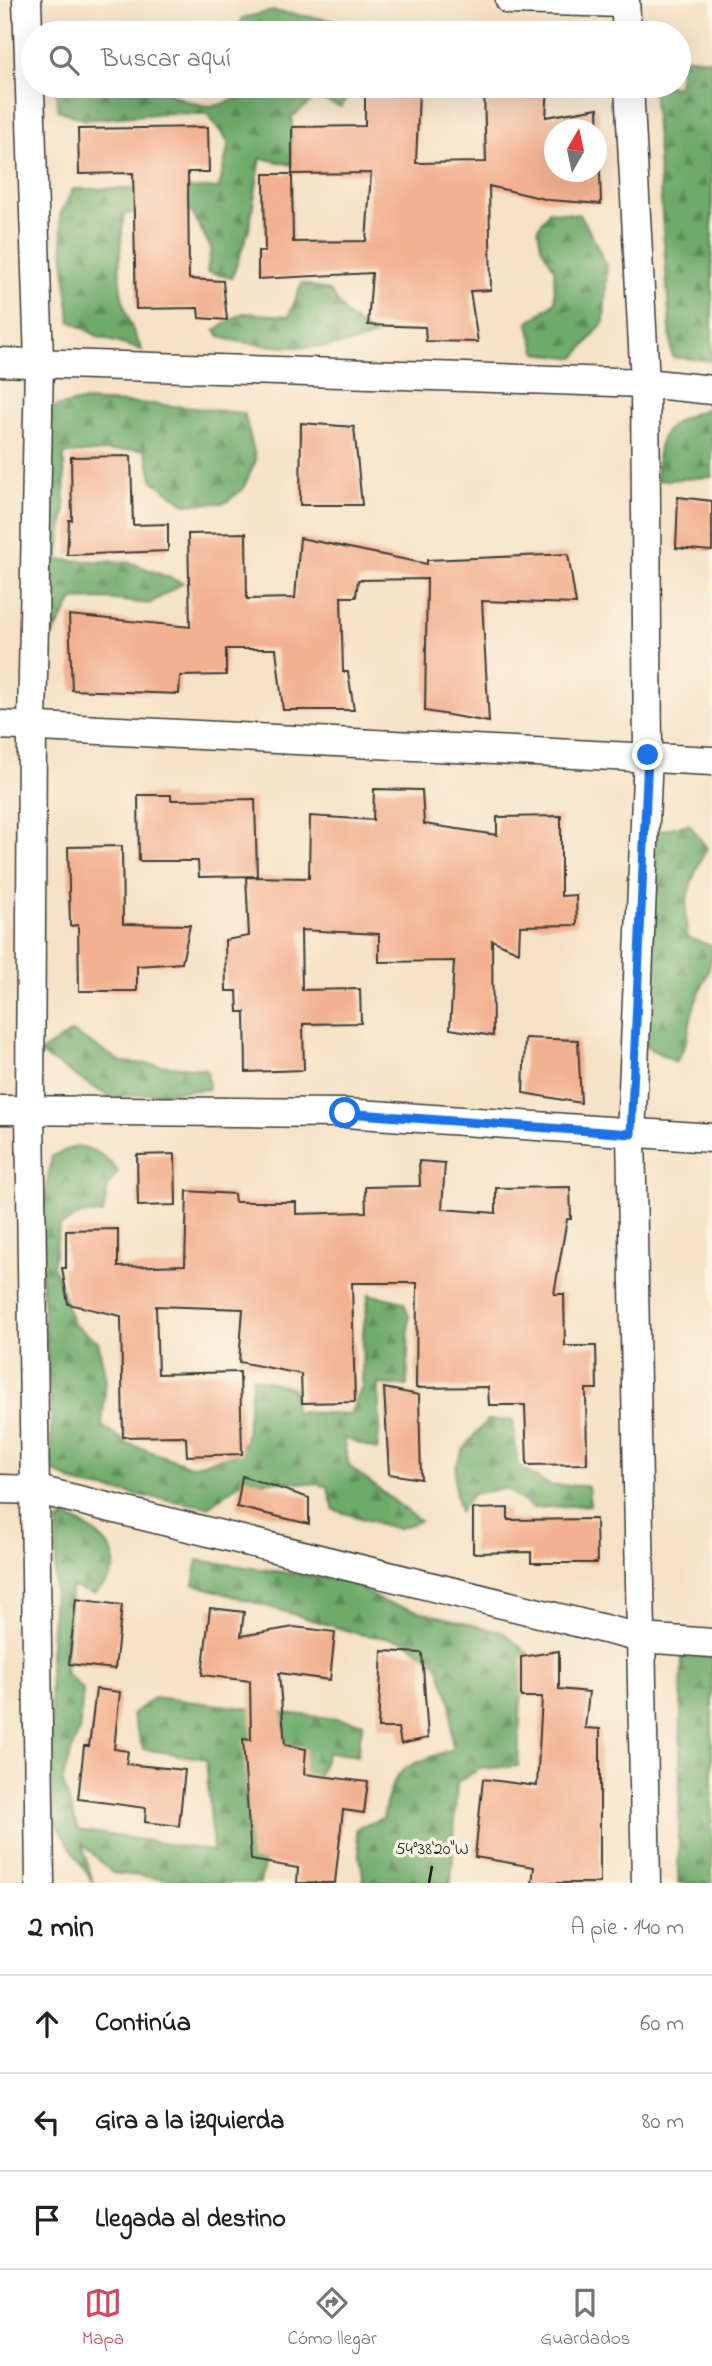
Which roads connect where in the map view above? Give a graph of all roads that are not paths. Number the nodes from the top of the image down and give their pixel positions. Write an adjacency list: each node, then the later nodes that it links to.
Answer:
1 (27, 0): 4 (street)
2 (510, 0): 3 (street)
3 (625, 1): 5 (street)
4 (28, 21)
5 (626, 21)
6 (30, 98): 8 (street)
7 (630, 98): 10 (street)
8 (39, 361): 9 (street); 10 (street); 13 (street)
9 (0, 362)
10 (645, 383): 11 (street); 14 (street)
11 (712, 390)
12 (0, 725): 13 (street)
13 (32, 726): 14 (street); 17 (street)
14 (648, 755): 15 (street); 18 (street)
15 (712, 761)
16 (0, 1110): 17 (street)
17 (30, 1110): 18 (street); 21 (street)
18 (631, 1134): 19 (street); 22 (street)
19 (712, 1138)
20 (0, 1489): 21 (street)
21 (38, 1490): 22 (street); 24 (street)
22 (641, 1638): 23 (street); 25 (street)
23 (712, 1643)
24 (40, 1883)
25 (646, 1883)

